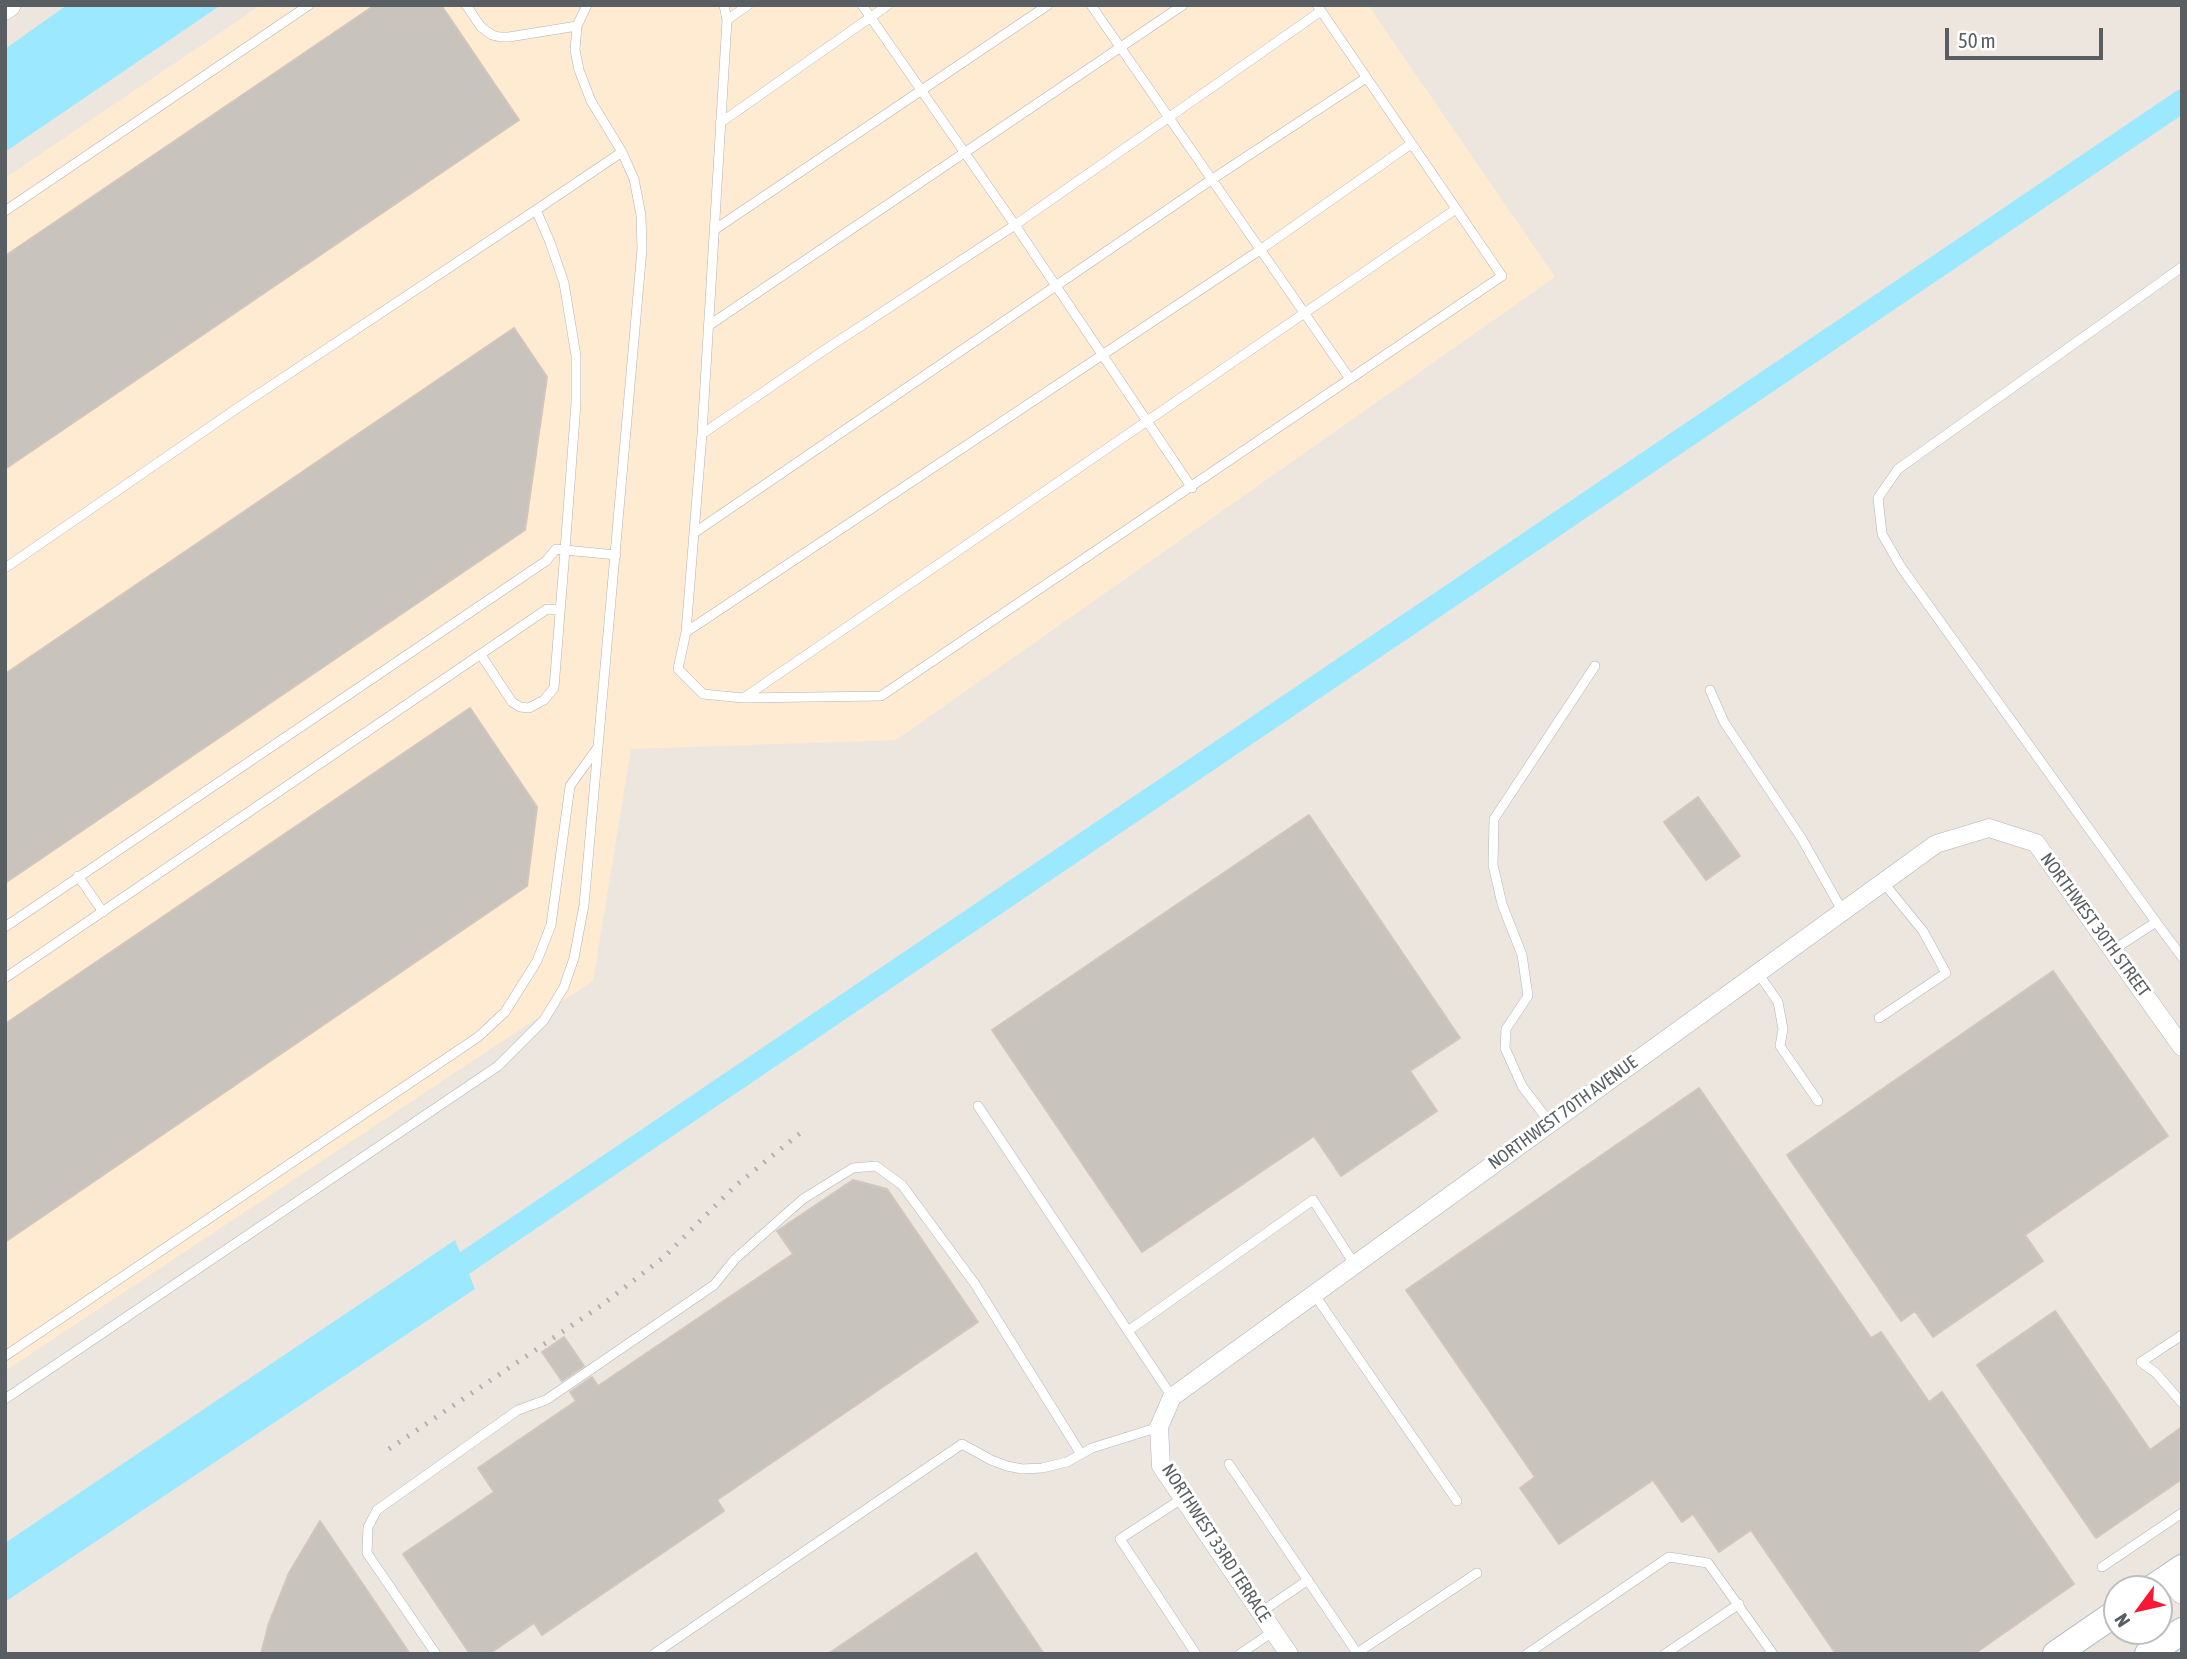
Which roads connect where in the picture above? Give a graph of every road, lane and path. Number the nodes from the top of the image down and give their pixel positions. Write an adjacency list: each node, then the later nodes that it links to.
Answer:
1 (309, 5): 25 (lane)
2 (466, 5): 14 (lane)
3 (587, 5): 14 (lane)
4 (724, 5): 13 (lane)
5 (748, 5): 13 (lane)
6 (862, 5): 12 (lane)
7 (888, 5): 12 (lane)
8 (1048, 5): 17 (lane)
9 (1091, 5): 15 (lane)
10 (1183, 5): 15 (lane)
11 (1319, 8): 16 (lane); 18 (lane)
12 (870, 17): 17 (lane); 19 (lane)
13 (727, 20): 19 (lane)
14 (577, 26): 21 (lane)
15 (1120, 49): 18 (lane); 22 (lane)
16 (1366, 78): 20 (lane); 23 (lane)
17 (921, 91): 22 (lane); 28 (lane)
18 (1168, 117): 23 (lane); 27 (lane)
19 (720, 123): 28 (lane)
20 (1411, 144): 24 (lane); 29 (lane)
21 (622, 152): 26 (lane); 41 (lane)
22 (965, 154): 27 (lane); 33 (lane)
23 (1211, 180): 29 (lane); 31 (lane)
24 (1456, 209): 32 (lane); 35 (lane)
25 (5, 211)
26 (536, 211): 40 (lane); 42 (lane)
27 (1015, 225): 31 (lane); 37 (lane)
28 (714, 230): 33 (lane)
29 (1260, 250): 32 (lane); 34 (lane)
30 (2182, 267): 55 (lane)
31 (1056, 288): 34 (lane); 39 (lane)
32 (1304, 313): 35 (lane); 36 (lane)
33 (708, 326): 37 (lane)
34 (1101, 356): 36 (lane); 44 (lane)
35 (1350, 379): 38 (lane)
36 (1146, 420): 38 (lane); 48 (lane)
37 (702, 434): 39 (lane)
38 (1192, 488): 48 (lane)
39 (694, 533): 44 (lane)
40 (565, 550): 41 (lane); 43 (lane); 51 (lane)
41 (616, 555): 49 (lane)
42 (5, 569)
43 (558, 610): 45 (lane); 45 (lane)
44 (685, 632): 48 (lane)
45 (481, 655): 53 (lane)
46 (1595, 666): 65 (lane)
47 (1710, 690): 54 (lane)
48 (743, 698)
49 (599, 746): 70 (lane); 72 (lane)
50 (1989, 828): 52 (street, NORTHWEST 70TH AVENUE); 57 (street, NORTHWEST 30TH STREET)
51 (78, 876): 53 (lane); 56 (lane)
52 (1883, 882): 54 (street, NORTHWEST 70TH AVENUE); 61 (lane)
53 (103, 912): 60 (lane)
54 (1843, 912): 59 (street, NORTHWEST 70TH AVENUE)
55 (2156, 922): 57 (lane); 58 (lane)
56 (5, 927)
57 (2113, 950): 62 (street, NORTHWEST 30TH STREET)
58 (2182, 957)
59 (1758, 973): 63 (lane); 65 (street, NORTHWEST 70TH AVENUE)
60 (5, 978)
61 (1879, 1018)
62 (2182, 1047)
63 (1818, 1101)
64 (978, 1106): 68 (lane)
65 (1550, 1123): 66 (street, NORTHWEST 70TH AVENUE)
66 (1355, 1265): 67 (street, NORTHWEST 70TH AVENUE); 68 (lane)
67 (1314, 1294): 71 (street, NORTHWEST 70TH AVENUE); 78 (lane)
68 (1128, 1331): 71 (lane)
69 (2182, 1335): 73 (lane)
70 (5, 1356)
71 (1172, 1397): 74 (street)
72 (5, 1399)
73 (2182, 1404)
74 (1159, 1427): 75 (lane); 77 (street, NORTHWEST 33RD TERRACE)
75 (1081, 1454): 88 (lane); 89 (lane)
76 (1229, 1464): 82 (lane)
77 (1183, 1498): 84 (street, NORTHWEST 33RD TERRACE); 90 (lane)
78 (1457, 1501)
79 (2182, 1513): 80 (lane)
80 (2102, 1567)
81 (1477, 1573): 82 (lane)
82 (1308, 1580): 84 (lane)
83 (1739, 1604): 93 (lane); 94 (lane); 95 (lane)
84 (1261, 1612): 86 (street, NORTHWEST 33RD TERRACE)
85 (2103, 1622): 96 (main road)
86 (1274, 1631): 91 (lane); 92 (street, NORTHWEST 33RD TERRACE)
87 (2182, 1631): 97 (main road)
88 (436, 1654)
89 (654, 1654)
90 (1196, 1654)
91 (1240, 1654)
92 (1289, 1654)
93 (1527, 1654)
94 (1665, 1654)
95 (1773, 1654)
96 (2056, 1654)
97 (2148, 1654)

